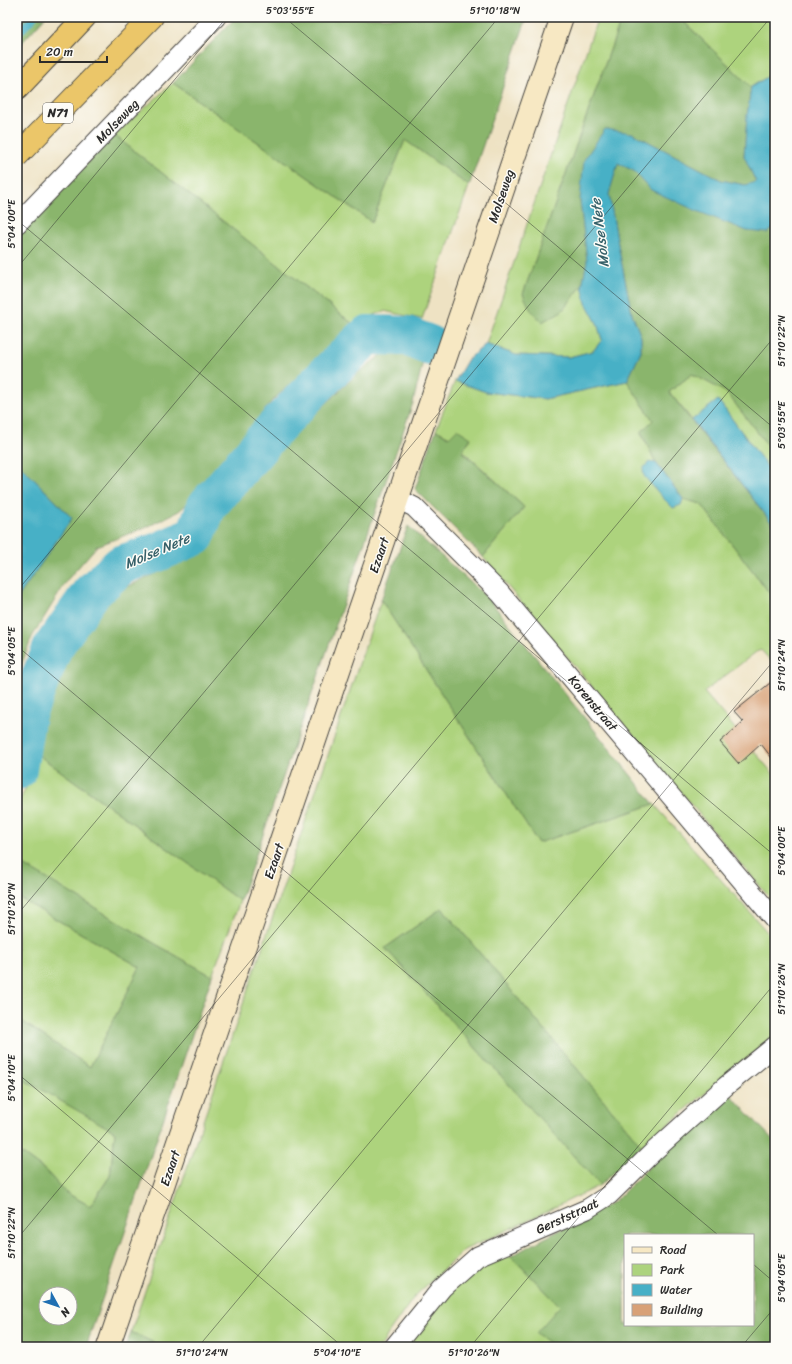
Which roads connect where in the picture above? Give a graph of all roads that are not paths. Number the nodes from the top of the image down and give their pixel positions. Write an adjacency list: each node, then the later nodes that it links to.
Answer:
1 (85, 17): 5 (highway)
2 (152, 17): 6 (highway, N71)
3 (216, 17): 7 (street, Molseweg)
4 (562, 17): 8 (main road, Molseweg)
5 (17, 89)
6 (17, 156)
7 (17, 224)
8 (440, 376): 9 (main road, Ezaart)
9 (398, 499): 10 (street, Korenstraat); 12 (main road, Ezaart)
10 (775, 920)
11 (775, 1046): 13 (street, Gerststraat)
12 (108, 1347)
13 (394, 1347)

